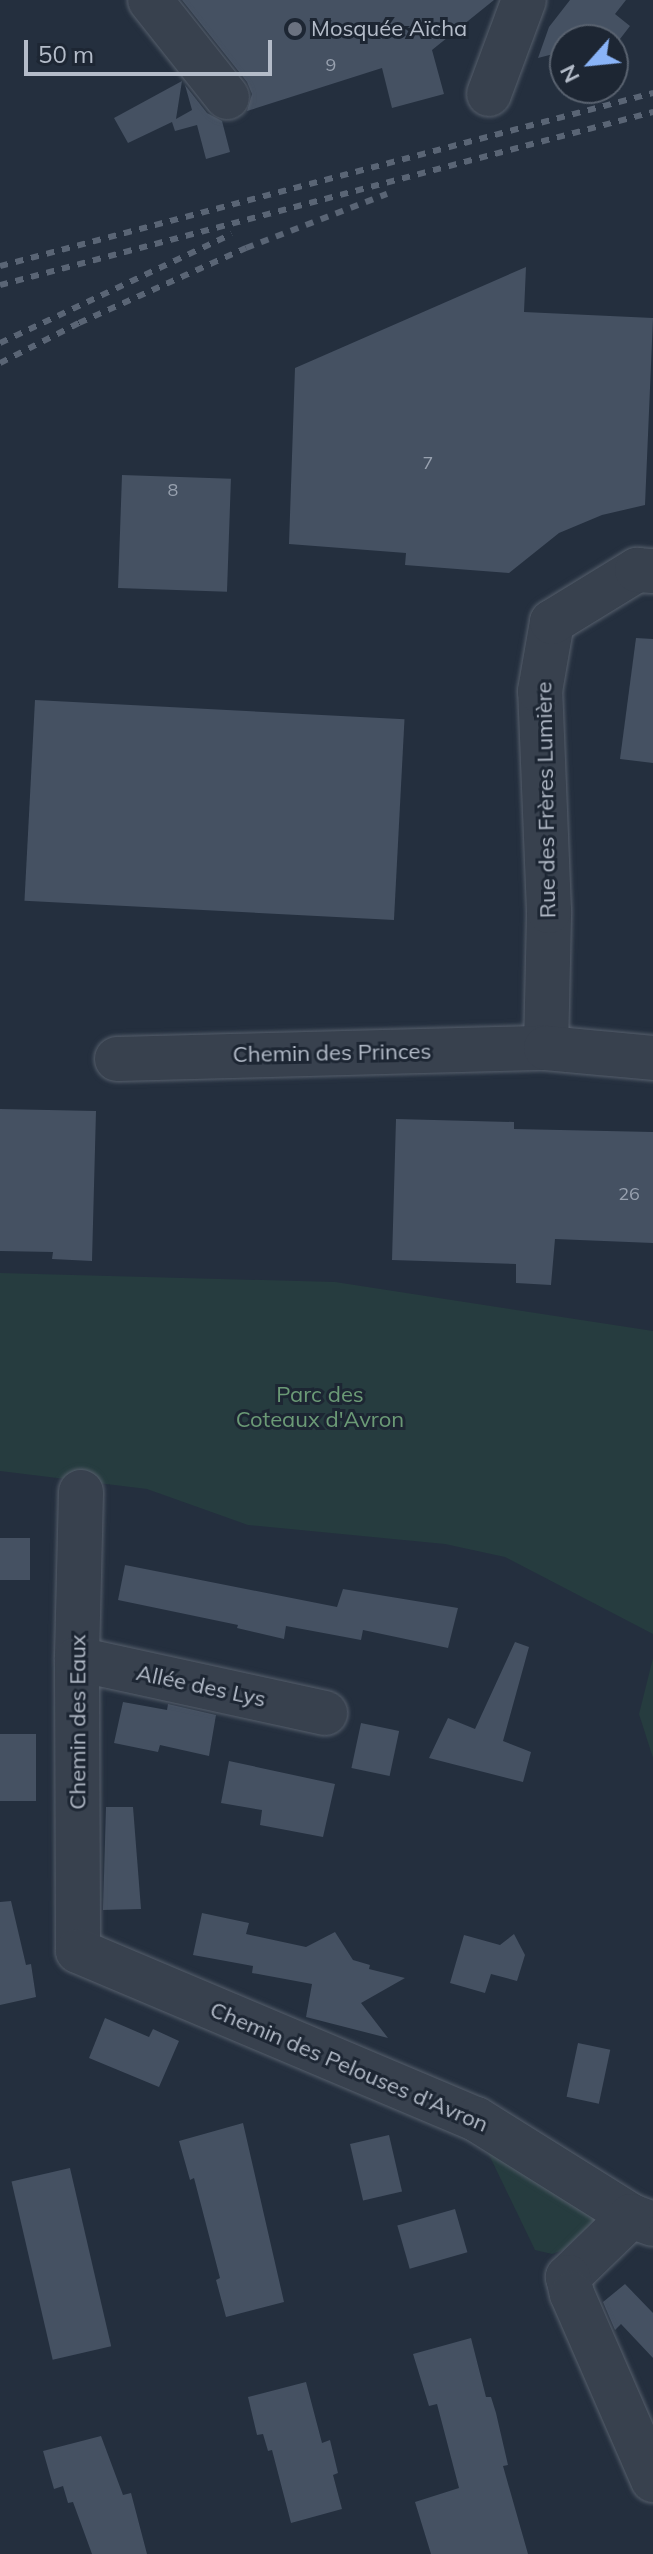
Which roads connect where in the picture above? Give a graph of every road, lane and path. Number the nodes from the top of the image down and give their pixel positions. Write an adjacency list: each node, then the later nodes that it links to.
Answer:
1 (150, 0): 4 (street)
2 (524, 0): 3 (street)
3 (489, 94)
4 (227, 97)
5 (653, 571): 6 (street, Rue des Frères Lumière)
6 (546, 1048): 7 (street, Chemin des Princes); 8 (street, Chemin des Princes)
7 (653, 1058)
8 (117, 1059)
9 (81, 1492): 10 (street, Chemin des Eaux)
10 (77, 1659): 11 (street, Allée des Lys); 12 (street, Chemin des Eaux)
11 (325, 1713)
12 (78, 1951): 13 (street, Chemin des Pelouses d'Avron)
13 (646, 2227): 14 (street)
14 (653, 2480)

